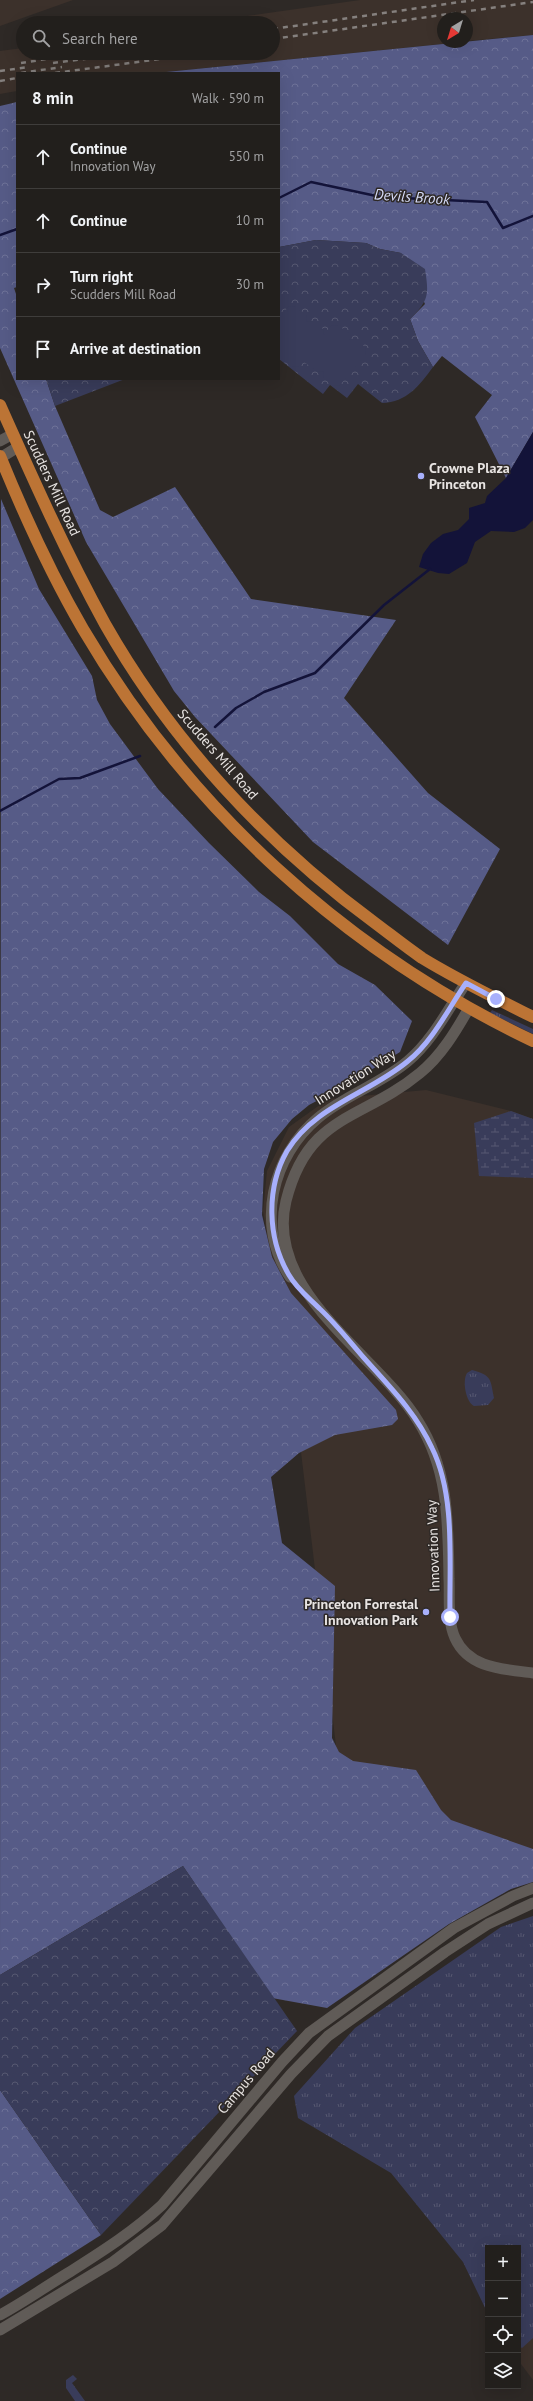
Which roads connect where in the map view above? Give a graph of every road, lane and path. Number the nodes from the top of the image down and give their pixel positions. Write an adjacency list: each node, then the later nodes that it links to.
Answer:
1 (0, 405): 2 (main road, Scudders Mill Road)
2 (13, 434): 3 (street); 4 (main road, Scudders Mill Road)
3 (0, 441)
4 (18, 448): 5 (street); 6 (main road, Scudders Mill Road)
5 (0, 457): 7 (main road)
6 (466, 983): 7 (street, Innovation Way); 9 (main road, Scudders Mill Road)
7 (454, 1000): 8 (main road); 11 (street, Innovation Way)
8 (469, 1008): 10 (main road); 11 (street, Innovation Way)
9 (533, 1017)
10 (533, 1041)
11 (320, 1309): 12 (street, Innovation Way)
12 (533, 1673)
13 (533, 1888): 15 (street, Campus Road)
14 (533, 1903): 16 (street)
15 (0, 2315)
16 (0, 2330)

